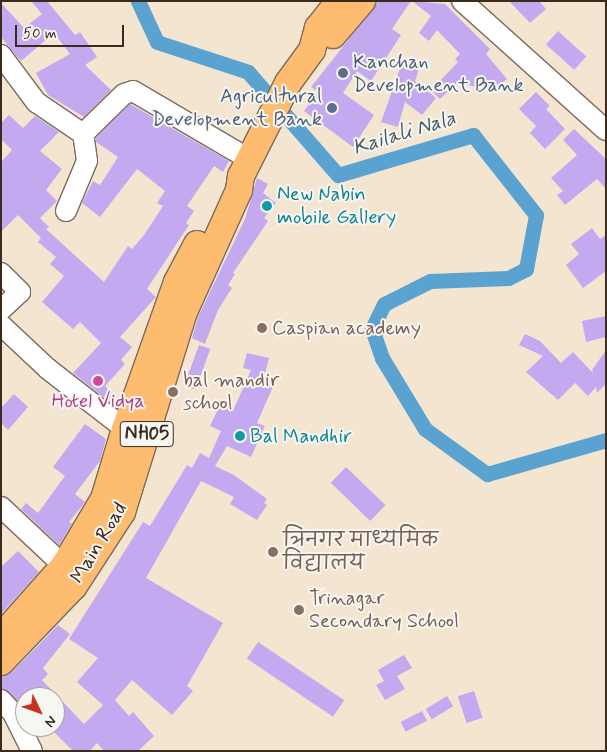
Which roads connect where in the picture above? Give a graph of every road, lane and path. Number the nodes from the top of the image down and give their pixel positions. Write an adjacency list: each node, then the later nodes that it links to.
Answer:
1 (339, 1): 4 (main road, NH05)
2 (362, 1): 4 (main road, NH05)
3 (462, 1): 6 (street)
4 (312, 50): 8 (main road, NH05)
5 (1, 55): 7 (street)
6 (606, 130)
7 (84, 134): 8 (street); 9 (street)
8 (247, 162): 13 (main road, Main Road / NH05); 17 (main road, Main Road / NH05)
9 (66, 211)
10 (1, 272): 11 (street)
11 (1, 310)
12 (1, 325): 13 (street)
13 (125, 429): 15 (main road, Main Road / NH05)
14 (1, 507): 15 (street)
15 (64, 566): 16 (main road, Main Road / NH05)
16 (1, 637)
17 (1, 662)
18 (1, 700): 19 (street)
19 (32, 751)

